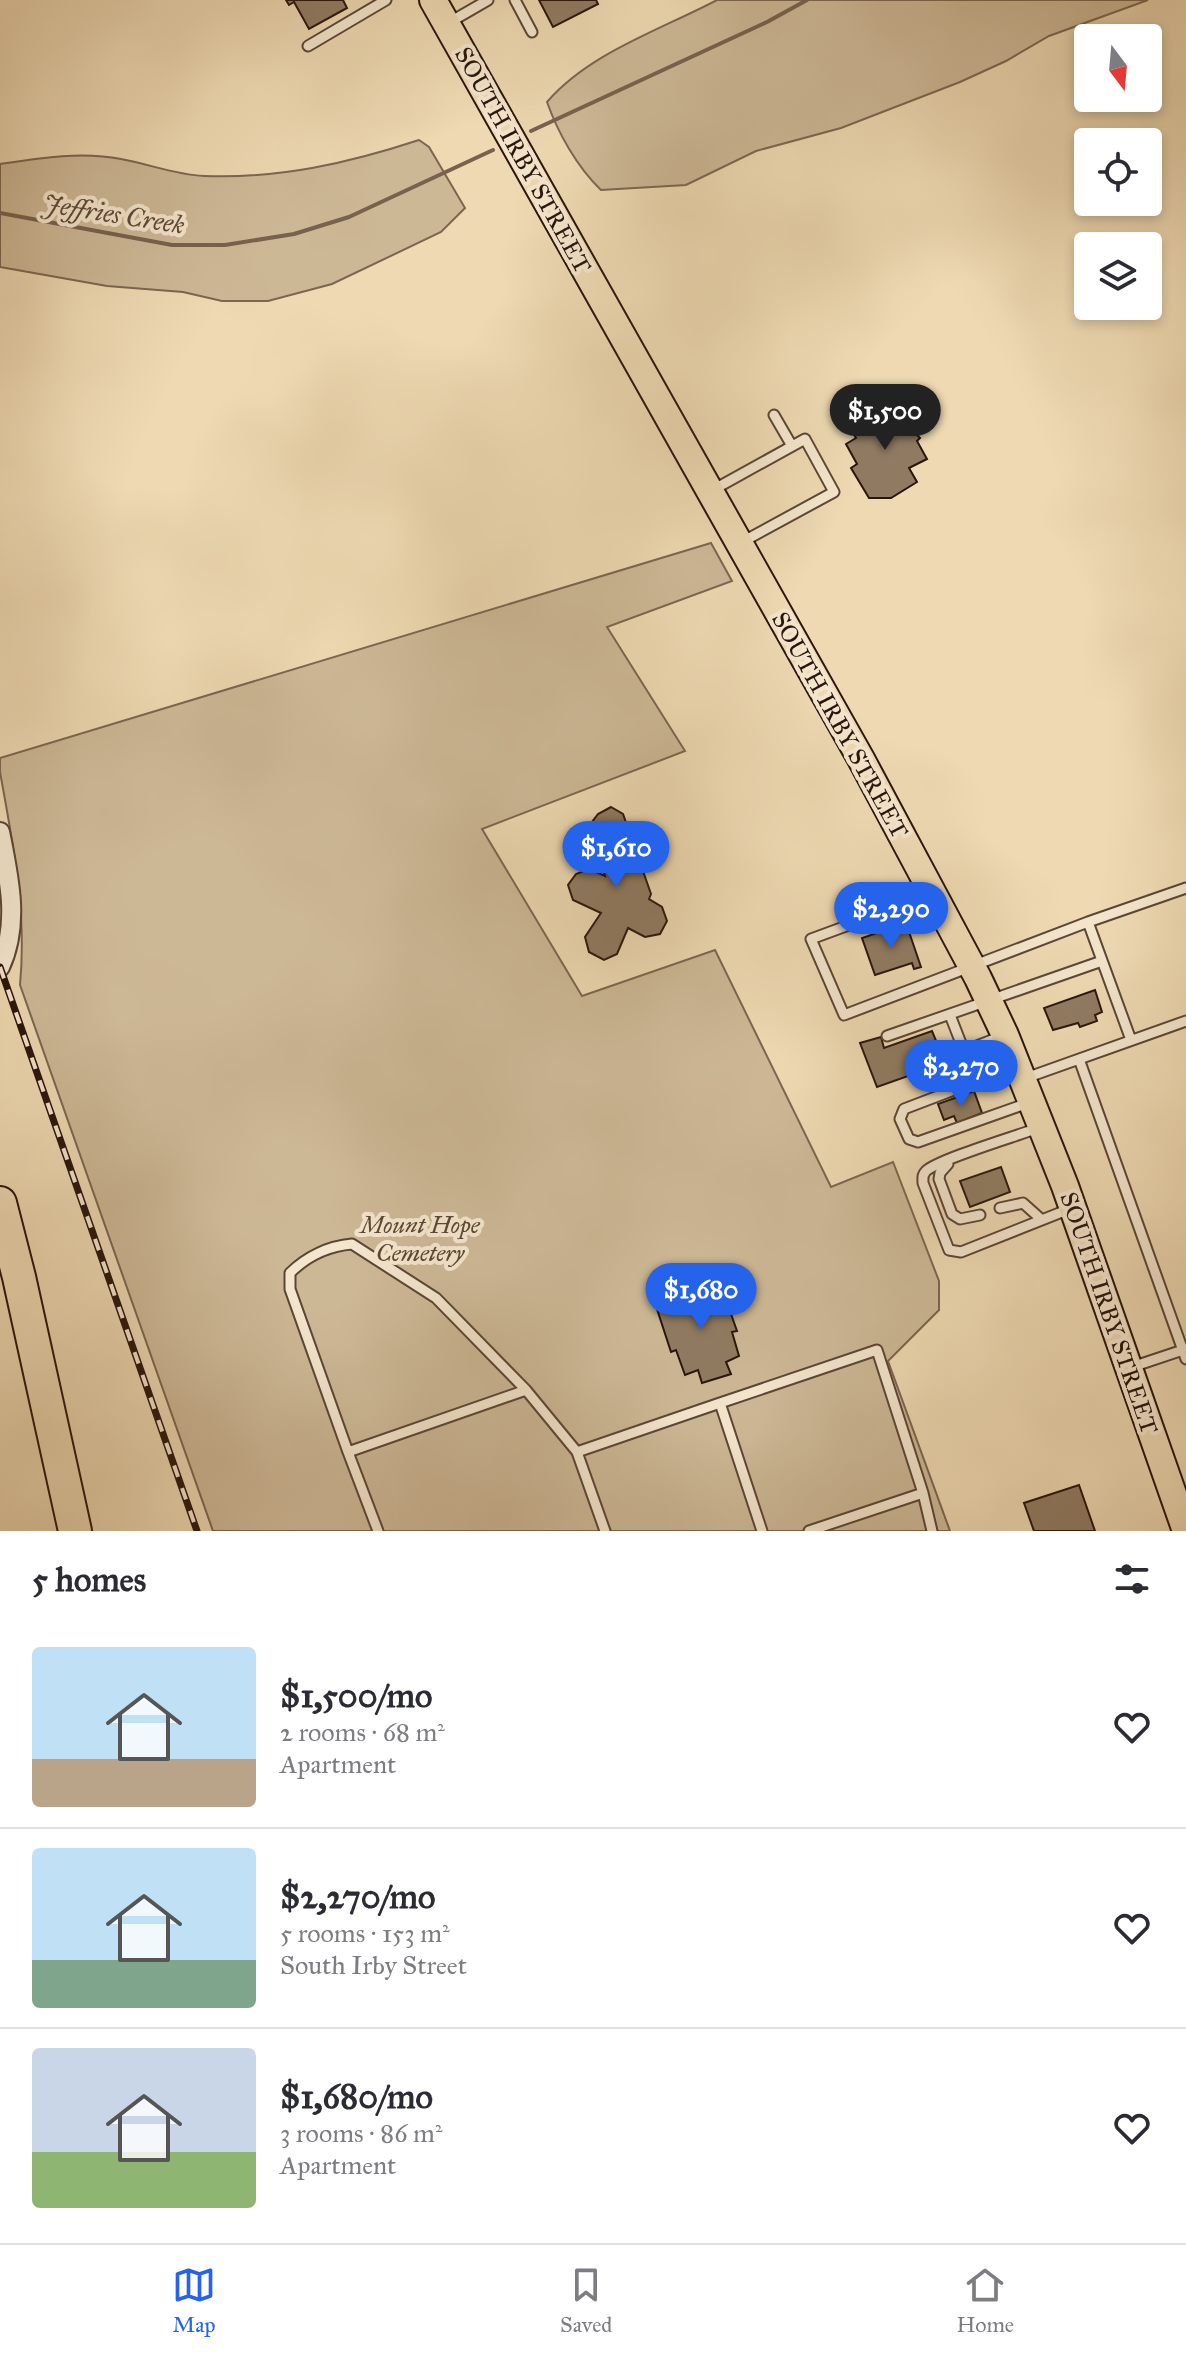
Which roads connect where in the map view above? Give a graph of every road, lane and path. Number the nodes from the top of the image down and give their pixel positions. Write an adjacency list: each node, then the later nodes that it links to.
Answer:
1 (386, 0): 5 (lane)
2 (433, 0): 6 (main road, SOUTH IRBY STREET)
3 (488, 0): 6 (lane)
4 (515, 0): 7 (lane)
5 (368, 4): 8 (lane)
6 (447, 24): 11 (main road, SOUTH IRBY STREET)
7 (532, 32)
8 (308, 46)
9 (774, 415): 10 (lane)
10 (792, 446): 11 (lane); 12 (lane)
11 (710, 492): 12 (main road, SOUTH IRBY STREET)
12 (739, 543): 15 (main road, SOUTH IRBY STREET)
13 (0, 832): 18 (street)
14 (1186, 888): 16 (lane)
15 (934, 894): 19 (main road, SOUTH IRBY STREET); 19 (lane)
16 (1088, 922): 17 (lane); 19 (lane)
17 (1102, 961): 20 (lane); 25 (lane)
18 (0, 967)
19 (972, 967): 20 (main road, SOUTH IRBY STREET)
20 (989, 1001): 21 (lane); 23 (main road, SOUTH IRBY STREET)
21 (950, 1015): 23 (lane); 24 (lane)
22 (1186, 1021): 25 (lane)
23 (1005, 1035): 27 (main road, SOUTH IRBY STREET)
24 (887, 1036)
25 (1131, 1040): 26 (lane)
26 (1079, 1059): 27 (lane); 34 (lane)
27 (1028, 1093): 27 (lane); 28 (lane); 30 (main road, SOUTH IRBY STREET)
28 (954, 1159): 32 (lane); 33 (lane)
29 (0, 1203): 41 (highway)
30 (1073, 1207): 33 (lane); 35 (main road, SOUTH IRBY STREET)
31 (1000, 1208): 33 (lane)
32 (980, 1215)
33 (1042, 1220)
34 (1185, 1353): 35 (lane)
35 (1129, 1369): 47 (main road, SOUTH IRBY STREET)
36 (526, 1390): 38 (lane); 38 (lane); 39 (lane)
37 (720, 1403): 39 (lane); 40 (lane); 44 (lane)
38 (348, 1452): 42 (lane)
39 (577, 1452): 43 (lane)
40 (923, 1493): 45 (lane); 46 (lane)
41 (75, 1531)
42 (378, 1531)
43 (605, 1531)
44 (762, 1531)
45 (809, 1531)
46 (932, 1531)
47 (1186, 1531)

